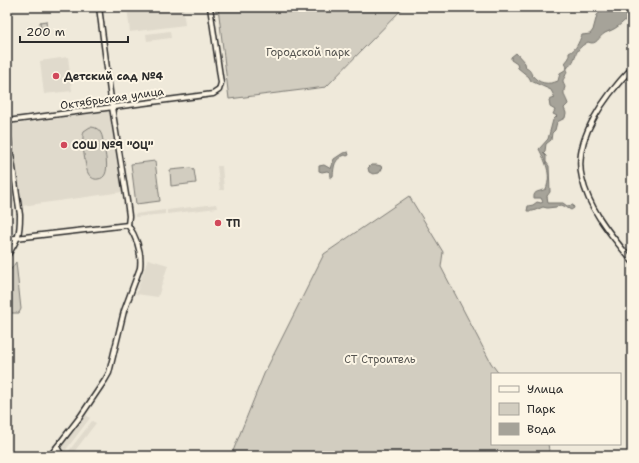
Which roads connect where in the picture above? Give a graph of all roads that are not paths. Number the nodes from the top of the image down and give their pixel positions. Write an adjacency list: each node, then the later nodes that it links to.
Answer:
1 (100, 7): 4 (street)
2 (210, 7): 4 (street, Октябрьская улица)
3 (632, 68): 11 (street)
4 (112, 107): 5 (street, Октябрьская улица); 7 (street)
5 (7, 121)
6 (7, 127): 8 (street)
7 (128, 225): 8 (street); 12 (street)
8 (18, 238): 9 (street); 10 (street)
9 (7, 239)
10 (7, 256)
11 (632, 261)
12 (57, 448): 13 (street); 14 (street)
13 (50, 456)
14 (62, 456)

